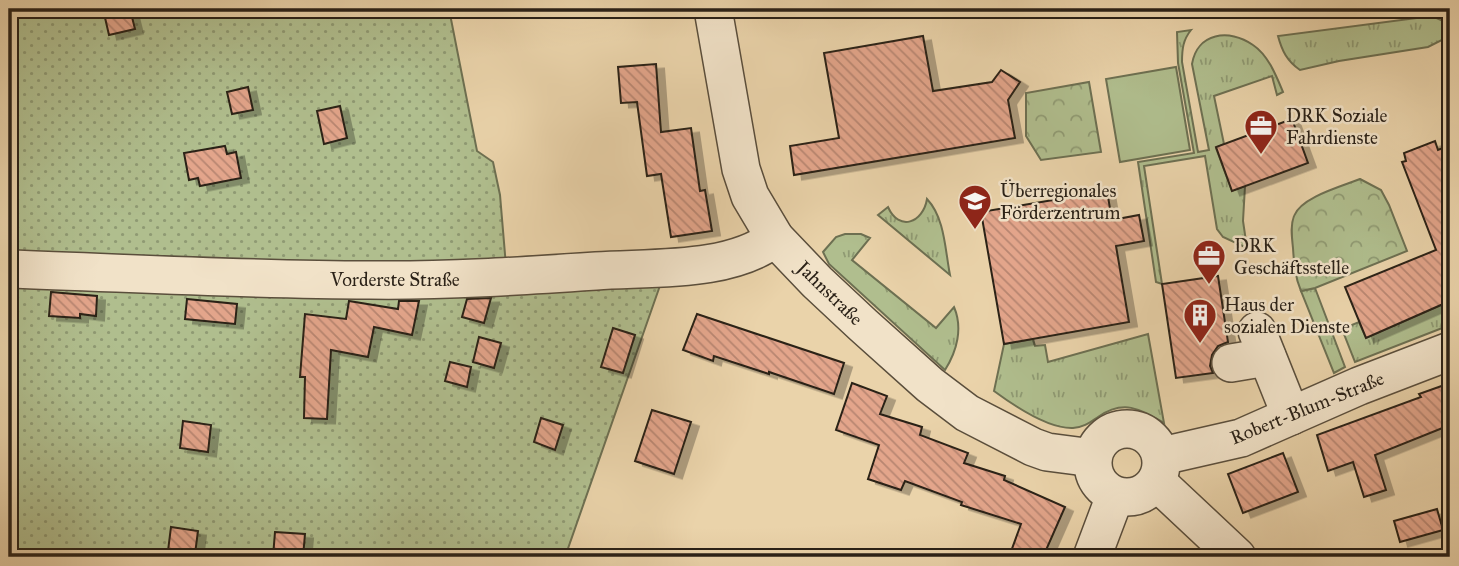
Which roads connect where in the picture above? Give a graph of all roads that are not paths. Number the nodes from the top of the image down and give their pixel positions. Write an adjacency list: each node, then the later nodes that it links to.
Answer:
1 (713, 9): 2 (street, Jahnstraße)
2 (775, 237): 3 (street, Vorderste Straße); 7 (street, Jahnstraße)
3 (9, 269)
4 (1450, 351): 6 (street, Robert-Blum-Straße)
5 (1231, 363): 6 (street)
6 (1291, 416): 8 (street, Robert-Blum-Straße)
7 (1093, 458): 8 (street); 9 (street)
8 (1159, 469): 9 (street); 11 (street)
9 (1115, 496): 10 (street)
10 (1093, 557)
11 (1237, 557)

